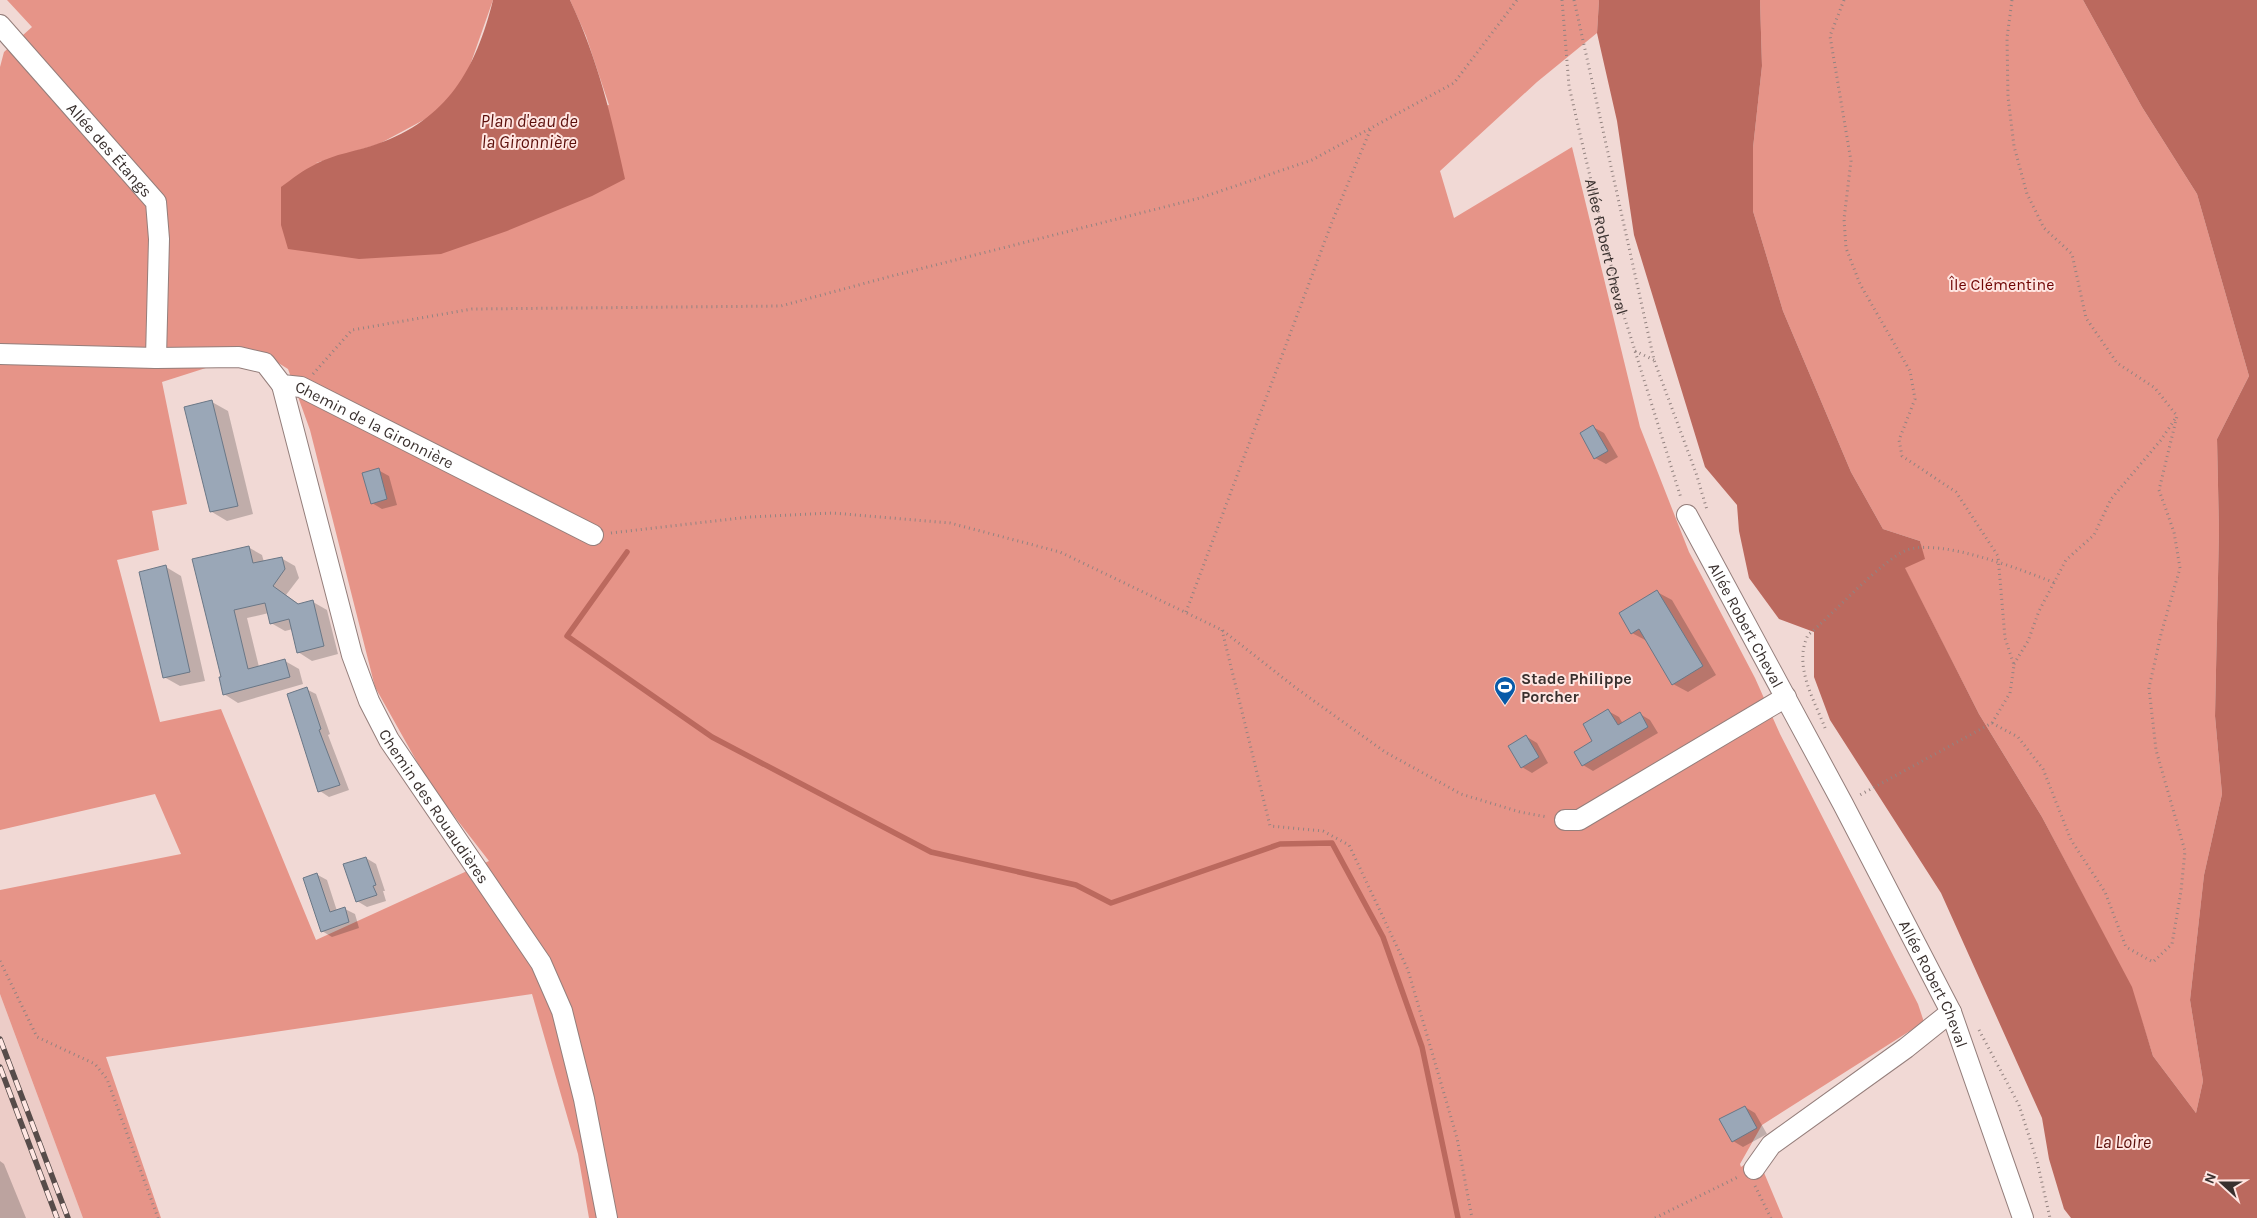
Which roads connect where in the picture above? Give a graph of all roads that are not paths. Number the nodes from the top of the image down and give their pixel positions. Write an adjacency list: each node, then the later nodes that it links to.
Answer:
1 (0, 25): 3 (street, Allée des Étangs)
2 (0, 354): 3 (street, Chemin de la Gironnière)
3 (156, 358): 4 (street, Chemin de la Gironnière)
4 (291, 386): 6 (street, Chemin de la Gironnière); 11 (street, Chemin des Rouaudières)
5 (1687, 515): 7 (street, Allée Robert Cheval)
6 (593, 535)
7 (1794, 692): 8 (street); 9 (street, Allée Robert Cheval)
8 (1566, 820)
9 (1951, 1012): 10 (street); 12 (street, Allée Robert Cheval)
10 (1751, 1170)
11 (607, 1218)
12 (2023, 1218)

